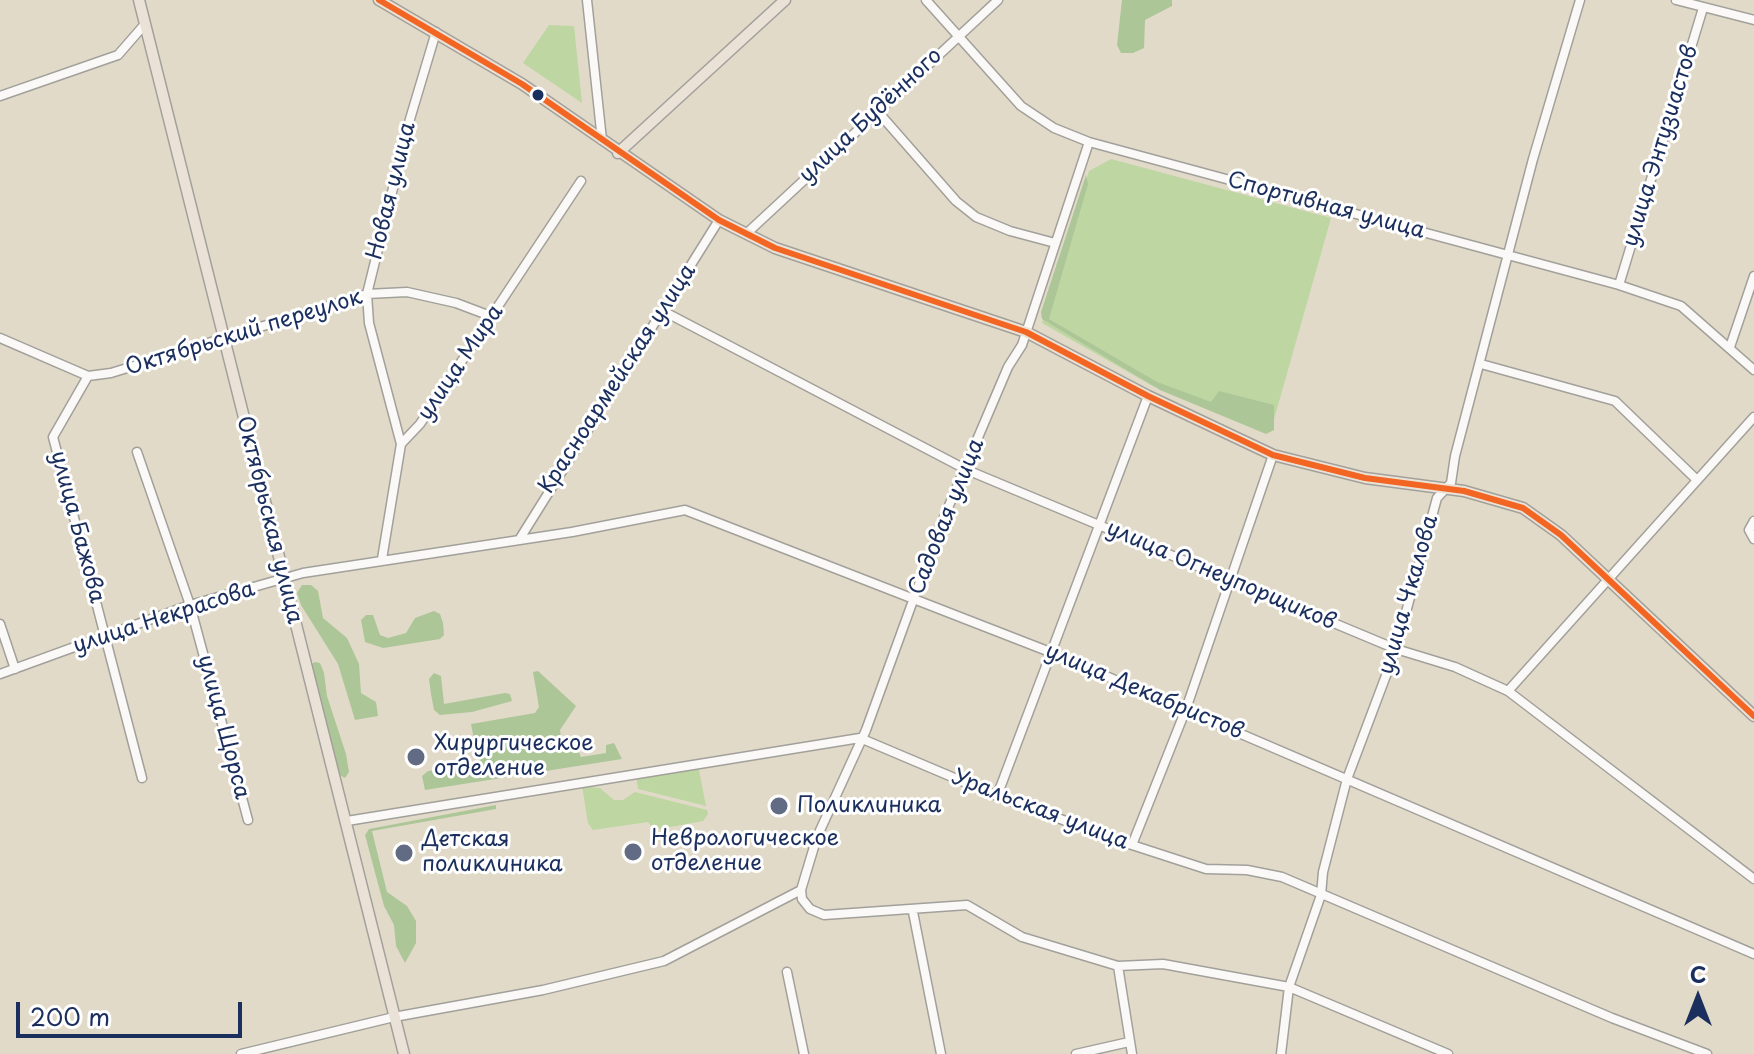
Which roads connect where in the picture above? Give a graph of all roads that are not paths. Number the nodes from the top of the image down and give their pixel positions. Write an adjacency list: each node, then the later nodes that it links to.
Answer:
1 (139, 0): 11 (main road, Октябрьская улица)
2 (379, 0): 12 (main road)
3 (587, 0): 16 (street)
4 (785, 0): 18 (main road)
5 (926, 0): 13 (street, Спортивная улица)
6 (998, 0): 13 (street, улица Будённого)
7 (1580, 0): 23 (street, улица Чкалова)
8 (1676, 0): 9 (street)
9 (1703, 8): 10 (street); 25 (street, улица Энтузиастов)
10 (1754, 20)
11 (145, 24): 14 (street); 31 (main road, Октябрьская улица)
12 (436, 32): 16 (main road); 26 (street, Новая улица)
13 (958, 36): 15 (street, улица Будённого); 17 (street, Спортивная улица)
14 (0, 96)
15 (878, 112): 21 (street, улица Будённого); 22 (street)
16 (602, 141): 18 (main road)
17 (1089, 142): 22 (street, Садовая улица); 23 (street, Спортивная улица)
18 (618, 153): 20 (main road)
19 (581, 181): 28 (street, улица Мира)
20 (719, 220): 21 (main road); 27 (street, Красноармейская улица)
21 (746, 234): 29 (main road)
22 (1055, 243): 29 (street, Садовая улица)
23 (1510, 256): 25 (street, Спортивная улица); 33 (street, улица Чкалова)
24 (1754, 276): 32 (street)
25 (1619, 285): 32 (street, Спортивная улица)
26 (367, 294): 28 (street, Октябрьский переулок); 31 (street, Октябрьский переулок); 38 (street, Новая улица)
27 (663, 311): 41 (street, улица Огнеупорщиков); 47 (street, Красноармейская улица)
28 (493, 317): 38 (street, улица Мира)
29 (1026, 332): 36 (main road); 41 (street, Садовая улица)
30 (0, 338): 35 (street)
31 (224, 339): 35 (street, Октябрьский переулок); 50 (main road, Октябрьская улица)
32 (1730, 347): 34 (street, Спортивная улица)
33 (1481, 364): 42 (street); 43 (street, улица Чкалова)
34 (1754, 370)
35 (88, 376): 55 (street, улица Бажова)
36 (1148, 396): 40 (main road); 45 (street)
37 (1754, 417): 42 (street)
38 (401, 444): 48 (street)
39 (137, 452): 53 (street, улица Щорса)
40 (1273, 455): 43 (main road); 51 (street)
41 (967, 470): 45 (street, улица Огнеупорщиков); 52 (street, Садовая улица)
42 (1697, 480): 49 (street)
43 (1446, 489): 49 (main road); 56 (street, улица Чкалова)
44 (1754, 521): 46 (street)
45 (1099, 524): 51 (street, улица Огнеупорщиков); 57 (street)
46 (1754, 539)
47 (519, 540): 48 (street, улица Некрасова); 52 (street, улица Декабристов)
48 (382, 559): 50 (street, улица Некрасова)
49 (1607, 578): 60 (street); 62 (main road)
50 (284, 580): 53 (street, улица Некрасова); 68 (main road, Октябрьская улица)
51 (1231, 582): 56 (street, улица Огнеупорщиков); 61 (street)
52 (913, 600): 57 (street, улица Декабристов); 63 (street, Садовая улица)
53 (190, 605): 55 (street, улица Некрасова); 67 (street, улица Щорса)
54 (0, 624): 58 (street)
55 (105, 635): 58 (street, улица Некрасова); 64 (street, улица Бажова)
56 (1396, 649): 60 (street, улица Огнеупорщиков); 65 (street, улица Чкалова)
57 (1050, 652): 61 (street, улица Декабристов); 66 (street)
58 (15, 669): 59 (street, улица Некрасова)
59 (0, 674)
60 (1508, 691): 70 (street, улица Огнеупорщиков)
61 (1186, 709): 65 (street, улица Декабристов); 69 (street)
62 (1754, 716)
63 (860, 738): 66 (street, Уральская улица); 68 (street); 71 (street, Садовая улица)
64 (142, 778)
65 (1347, 779): 72 (street, улица Чкалова); 74 (street, улица Декабристов)
66 (997, 796): 69 (street, Уральская улица)
67 (248, 820)
68 (347, 821): 78 (main road, Октябрьская улица)
69 (1132, 845): 72 (street, Уральская улица)
70 (1754, 879)
71 (801, 890): 73 (street); 78 (street)
72 (1321, 895): 77 (street, улица Чкалова); 88 (street, Уральская улица)
73 (913, 912): 75 (street); 83 (street)
74 (1754, 954)
75 (1118, 966): 77 (street); 79 (street)
76 (787, 972): 82 (street)
77 (1289, 987): 86 (street, улица Чкалова); 87 (street)
78 (394, 1017): 80 (street); 81 (main road, Октябрьская улица)
79 (1129, 1042): 84 (street); 85 (street)
80 (241, 1054)
81 (404, 1054)
82 (804, 1054)
83 (941, 1054)
84 (1076, 1054)
85 (1132, 1054)
86 (1281, 1054)
87 (1448, 1054)
88 (1707, 1054)

